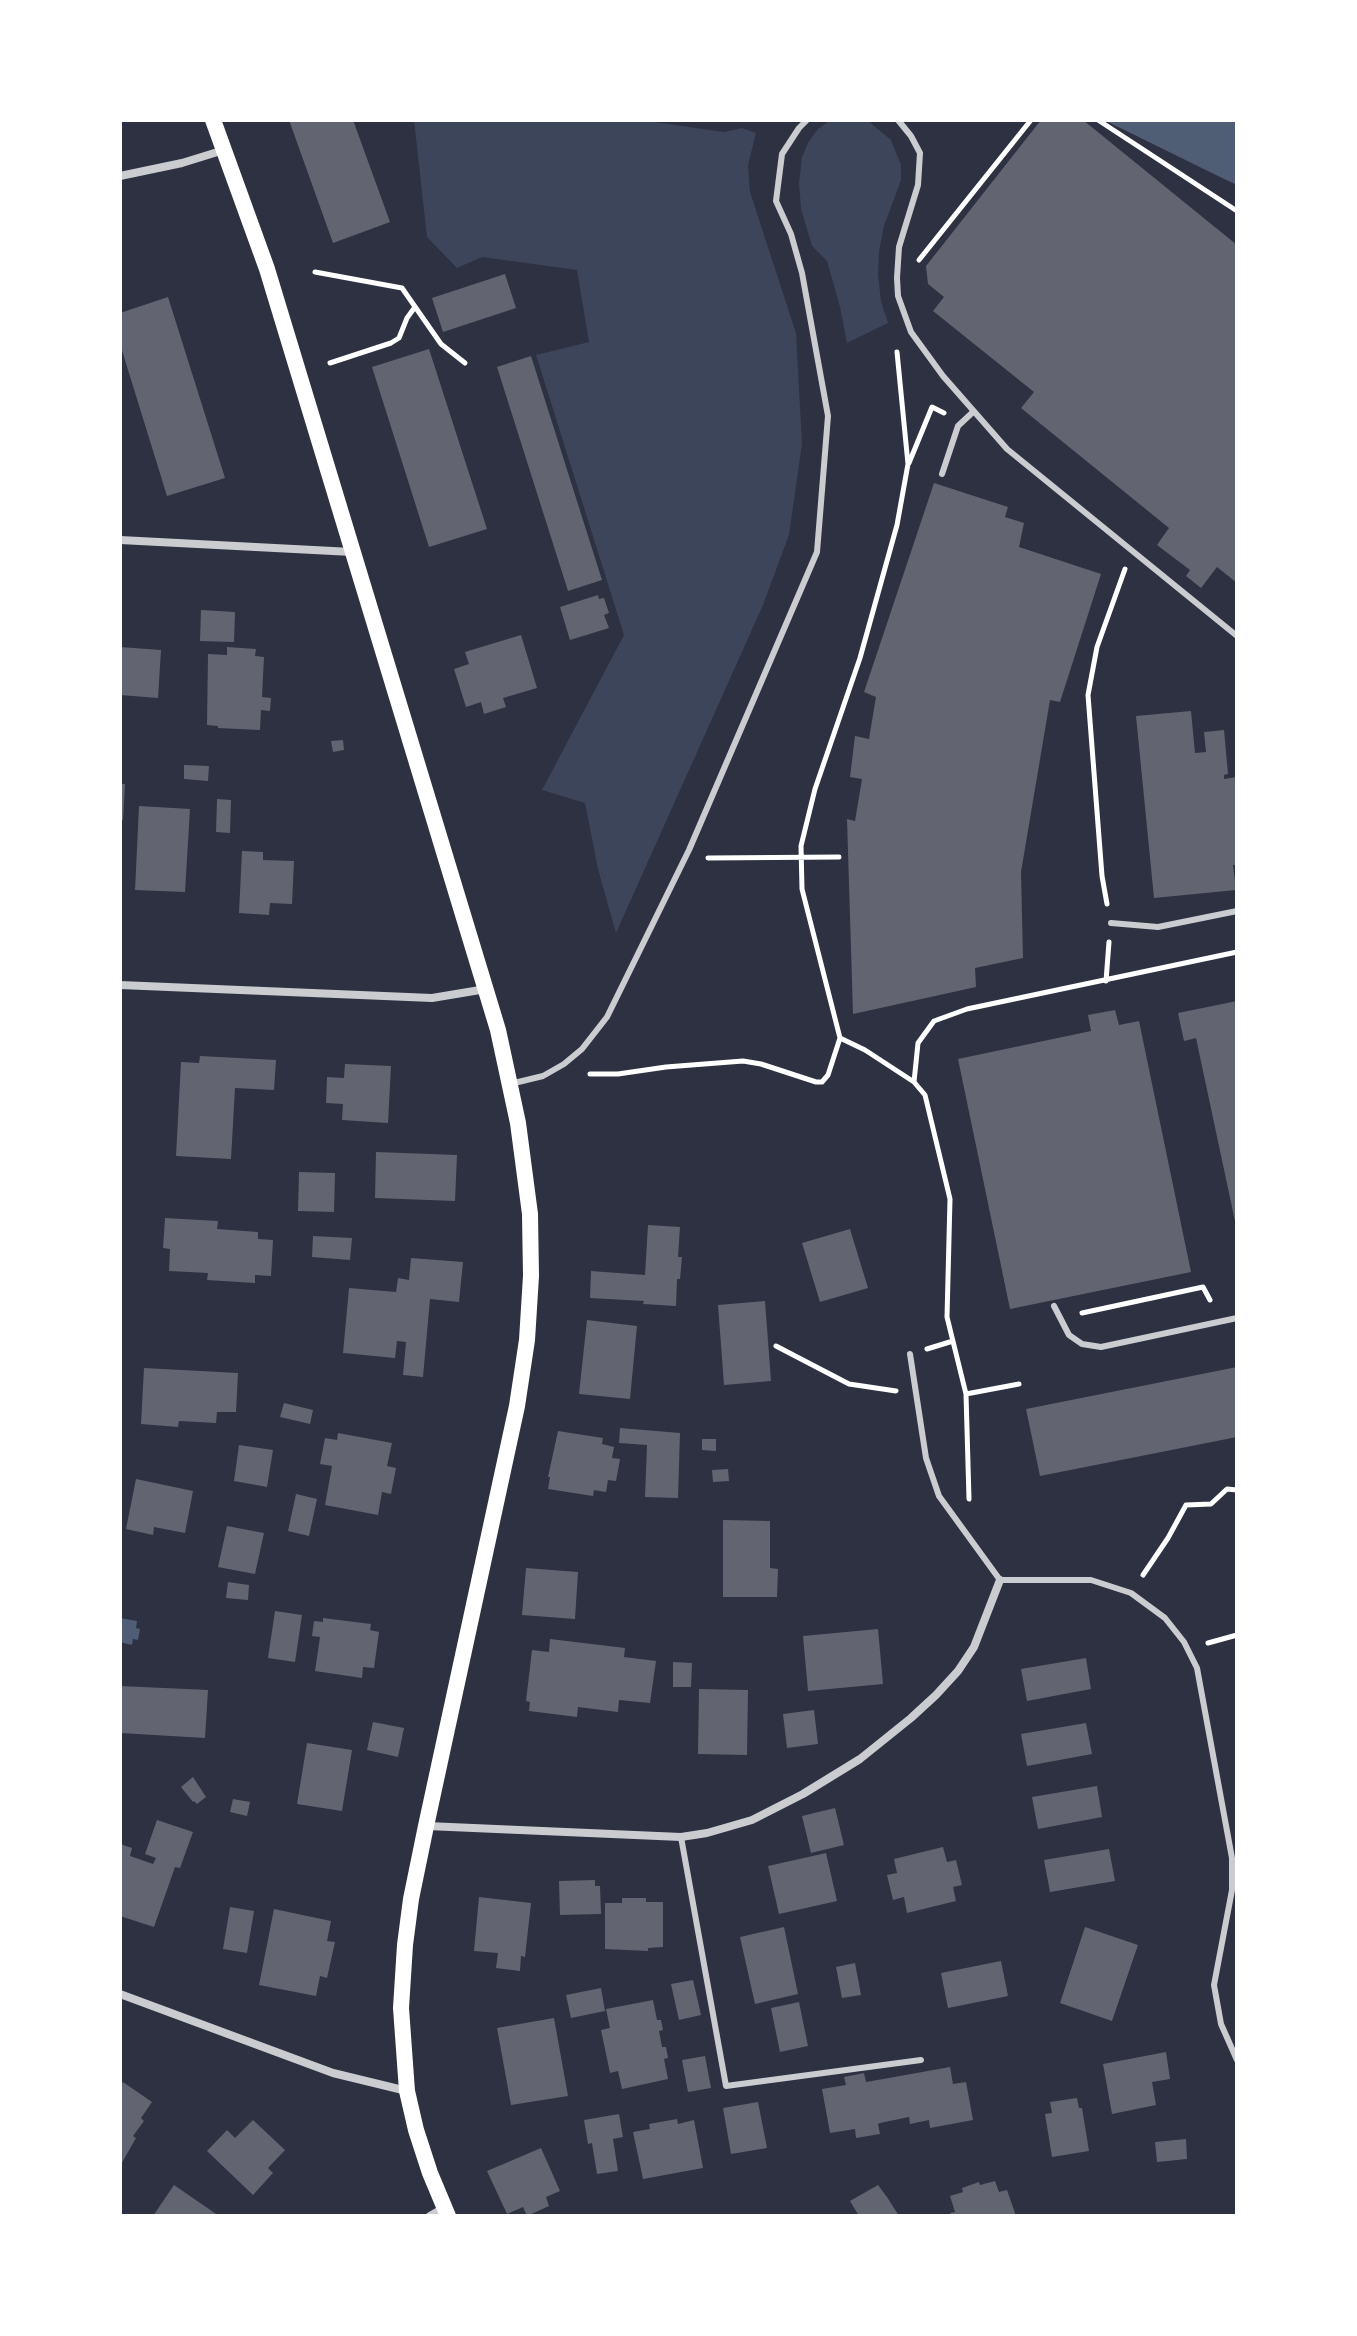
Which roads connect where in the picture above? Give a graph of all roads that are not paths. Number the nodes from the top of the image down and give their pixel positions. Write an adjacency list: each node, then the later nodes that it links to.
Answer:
1 (213, 120): 4 (main road)
2 (807, 120): 15 (lane)
3 (898, 120): 6 (lane)
4 (224, 150): 5 (street); 9 (main road)
5 (120, 176)
6 (973, 412): 7 (lane); 10 (lane)
7 (942, 474)
8 (120, 540): 9 (street)
9 (352, 552): 14 (main road)
10 (1237, 636)
11 (1237, 911): 12 (lane)
12 (1111, 923)
13 (120, 985): 14 (street)
14 (486, 989): 15 (main road)
15 (510, 1084): 20 (main road)
16 (1054, 1306): 17 (lane)
17 (1237, 1318)
18 (910, 1354): 19 (lane)
19 (1000, 1580): 21 (street); 24 (lane)
20 (426, 1826): 21 (street); 25 (main road)
21 (681, 1837): 23 (lane)
22 (120, 1994): 25 (street)
23 (921, 2060)
24 (1237, 2060)
25 (407, 2091): 26 (main road)
26 (441, 2213)

